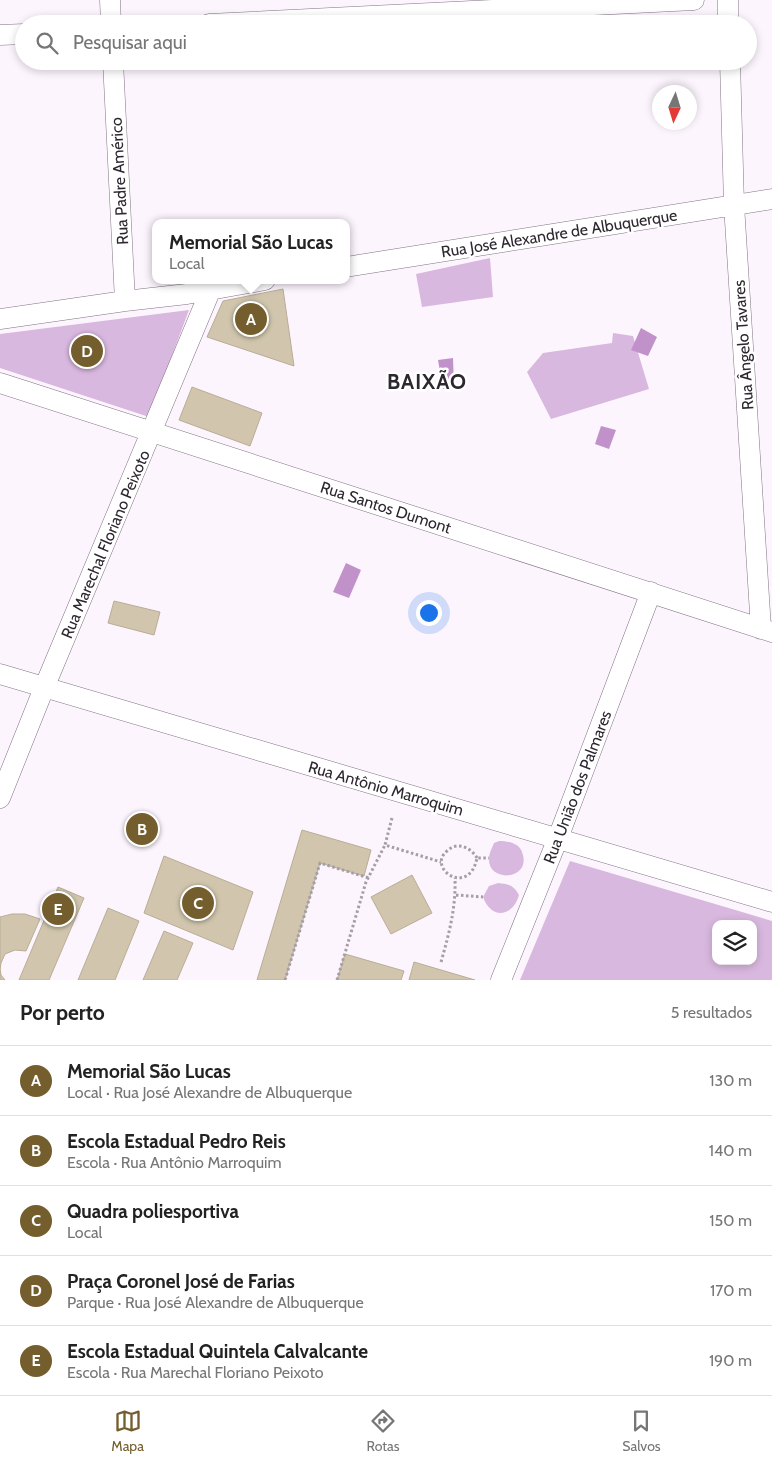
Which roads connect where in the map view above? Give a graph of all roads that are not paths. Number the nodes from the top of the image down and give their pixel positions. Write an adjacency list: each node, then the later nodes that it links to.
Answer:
1 (110, 0): 5 (street)
2 (694, 0): 4 (street)
3 (728, 0): 7 (street)
4 (409, 7): 6 (street)
5 (111, 15)
6 (315, 15)
7 (728, 15)
8 (15, 34): 9 (street)
9 (0, 35)
10 (113, 70): 17 (street, Rua Padre Américo)
11 (730, 70): 13 (street, Rua Ângelo Tavares)
12 (772, 199): 13 (street, Rua José Alexandre de Albuquerque)
13 (734, 205): 14 (street, Rua José Alexandre de Albuquerque); 22 (street, Rua Ângelo Tavares)
14 (350, 266)
15 (241, 284): 16 (street)
16 (211, 289): 17 (street); 20 (street, Rua Marechal Floriano Peixoto)
17 (125, 301): 18 (street)
18 (0, 319)
19 (0, 383): 20 (street, Rua Santos Dumont)
20 (152, 432): 21 (street, Rua Santos Dumont); 24 (street, Rua Marechal Floriano Peixoto)
21 (651, 592): 22 (street, Rua Santos Dumont); 26 (street, Rua União dos Palmares)
22 (766, 630)
23 (0, 674): 24 (street, Rua Antônio Marroquim)
24 (44, 688): 25 (street, Rua Marechal Floriano Peixoto); 26 (street, Rua Antônio Marroquim)
25 (0, 798)
26 (558, 838): 27 (street, Rua Antônio Marroquim); 28 (street, Rua União dos Palmares)
27 (772, 902)
28 (501, 980)

